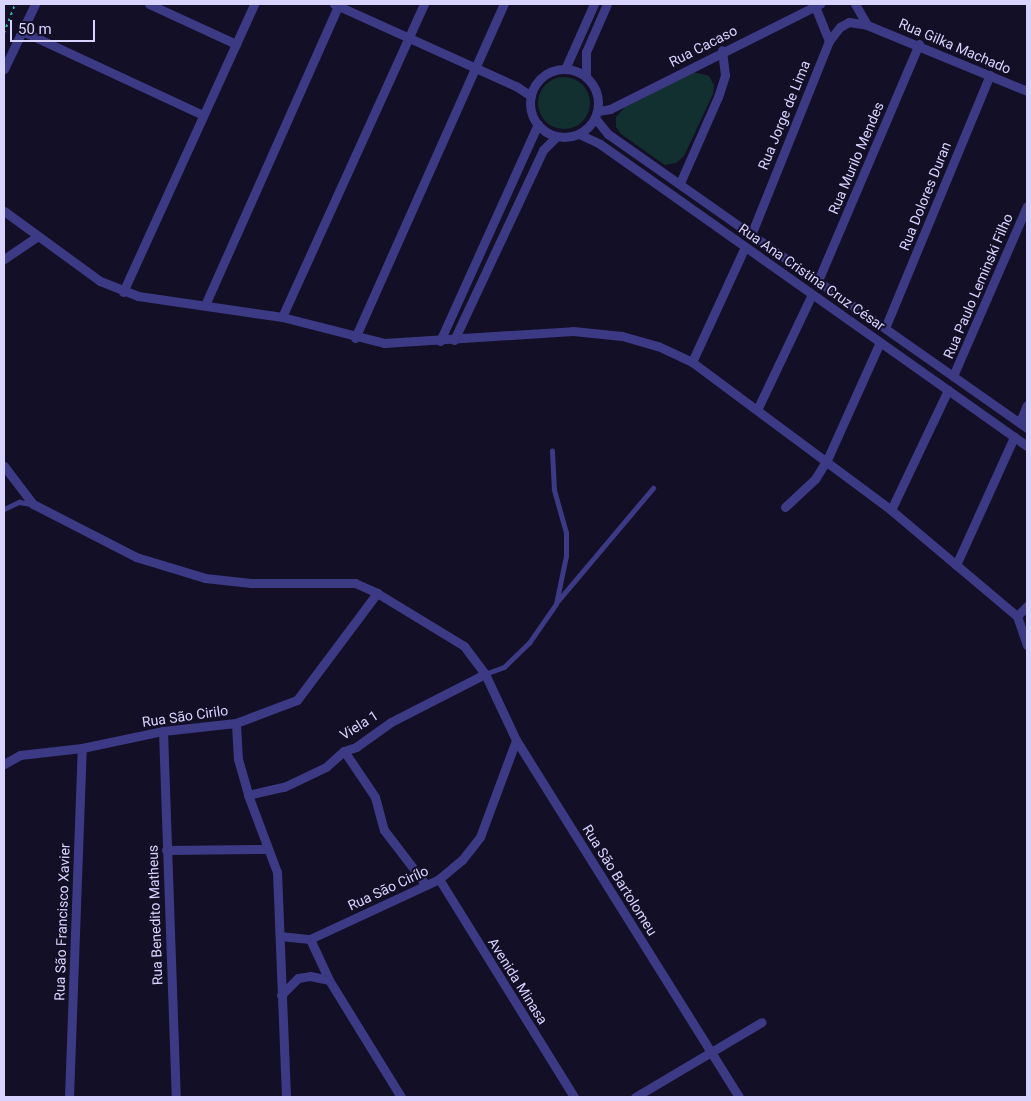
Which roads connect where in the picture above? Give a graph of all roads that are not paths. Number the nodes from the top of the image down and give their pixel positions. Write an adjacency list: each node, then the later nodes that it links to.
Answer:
1 (35, 4): 12 (street)
2 (149, 4): 15 (street)
3 (254, 4): 15 (street)
4 (337, 4): 13 (street); 40 (street)
5 (424, 4): 13 (street)
6 (504, 4): 18 (street)
7 (594, 4): 20 (street)
8 (608, 4): 22 (street)
9 (855, 4): 11 (street)
10 (818, 5): 14 (street); 17 (street, Rua Cacaso)
11 (867, 24): 14 (street); 16 (street, Rua Gilka Machado)
12 (22, 31): 19 (street); 26 (street)
13 (408, 37): 18 (street); 41 (street)
14 (830, 41): 33 (street, Rua Jorge de Lima)
15 (236, 44): 26 (street)
16 (919, 44): 21 (street, Rua Gilka Machado); 37 (street, Rua Murilo Mendes)
17 (722, 50): 25 (street, Rua Cacaso); 30 (street)
18 (477, 68): 24 (street); 43 (street)
19 (4, 69)
20 (565, 70): 22 (street); 24 (street)
21 (990, 74): 23 (street, Rua Gilka Machado); 42 (street, Rua Dolores Duran)
22 (586, 77): 25 (street)
23 (1027, 91)
24 (531, 96): 27 (street)
25 (596, 115): 28 (street); 30 (street, Rua Ana Cristina Cruz César)
26 (203, 116): 38 (street)
27 (538, 124): 29 (street); 45 (street)
28 (579, 134): 29 (street); 35 (street, Rua Ana Cristina Cruz César)
29 (556, 137): 44 (street)
30 (680, 183): 33 (street, Rua Ana Cristina Cruz César)
31 (1027, 206): 48 (street, Rua Paulo Leminski Filho)
32 (4, 212): 34 (street)
33 (751, 235): 37 (street, Rua Ana Cristina Cruz César)
34 (38, 236): 36 (street); 38 (street)
35 (745, 247): 39 (street, Rua Ana Cristina Cruz César); 47 (street)
36 (4, 260)
37 (817, 283): 42 (street, Rua Ana Cristina Cruz César)
38 (123, 292): 40 (street)
39 (812, 294): 46 (street, Rua Ana Cristina Cruz César); 51 (street)
40 (205, 305): 41 (street)
41 (282, 317): 43 (street)
42 (885, 328): 48 (street, Rua Ana Cristina Cruz César)
43 (355, 338): 45 (street)
44 (454, 340): 45 (street); 47 (street)
45 (440, 341)
46 (880, 342): 49 (street, Rua Ana Cristina Cruz César); 56 (street)
47 (692, 362): 51 (street)
48 (953, 376): 52 (street, Rua Ana Cristina Cruz César)
49 (948, 390): 53 (street, Rua Ana Cristina Cruz César); 62 (street)
50 (1027, 406): 52 (street)
51 (757, 410): 56 (street)
52 (1024, 425)
53 (1014, 437): 54 (street, Rua Ana Cristina Cruz César); 63 (street)
54 (1027, 446)
55 (552, 450): 65 (lane)
56 (827, 460): 60 (street); 62 (street)
57 (4, 466): 59 (street)
58 (653, 488): 65 (lane)
59 (34, 504): 61 (lane); 64 (street)
60 (785, 507)
61 (4, 508)
62 (891, 510): 63 (street)
63 (956, 565): 67 (street)
64 (378, 593): 69 (street); 70 (street, Rua São Cirilo)
65 (556, 604): 69 (lane)
66 (1027, 606): 67 (street)
67 (1017, 616): 68 (street)
68 (1027, 645)
69 (484, 674): 72 (street, Rua São Bartolomeu); 74 (street, Viela 1)
70 (236, 723): 71 (street, Rua São Cirilo); 76 (street)
71 (163, 731): 73 (street, Rua São Cirilo); 78 (street, Rua Benedito Matheus)
72 (516, 740): 79 (street, Rua São Cirílo); 86 (street, Rua São Bartolomeu)
73 (82, 748): 75 (street, Rua São Cirilo); 87 (street, Rua São Francisco Xavier)
74 (344, 751): 76 (street, Viela 1); 80 (street)
75 (4, 764)
76 (248, 795): 77 (street)
77 (267, 849): 78 (street); 81 (street)
78 (166, 850): 88 (street, Rua Benedito Matheus)
79 (440, 879): 80 (street, Rua São Cirílo); 91 (street, Avenida Minasa)
80 (426, 885): 82 (street, Rua São Cirílo)
81 (280, 936): 82 (street); 84 (street)
82 (310, 939): 83 (street)
83 (329, 980): 84 (street); 90 (street)
84 (281, 995): 89 (street)
85 (762, 1022): 86 (street)
86 (712, 1052): 92 (street); 93 (street, Rua São Bartolomeu)
87 (69, 1097)
88 (176, 1097)
89 (286, 1097)
90 (401, 1097)
91 (574, 1097)
92 (635, 1097)
93 (739, 1097)

